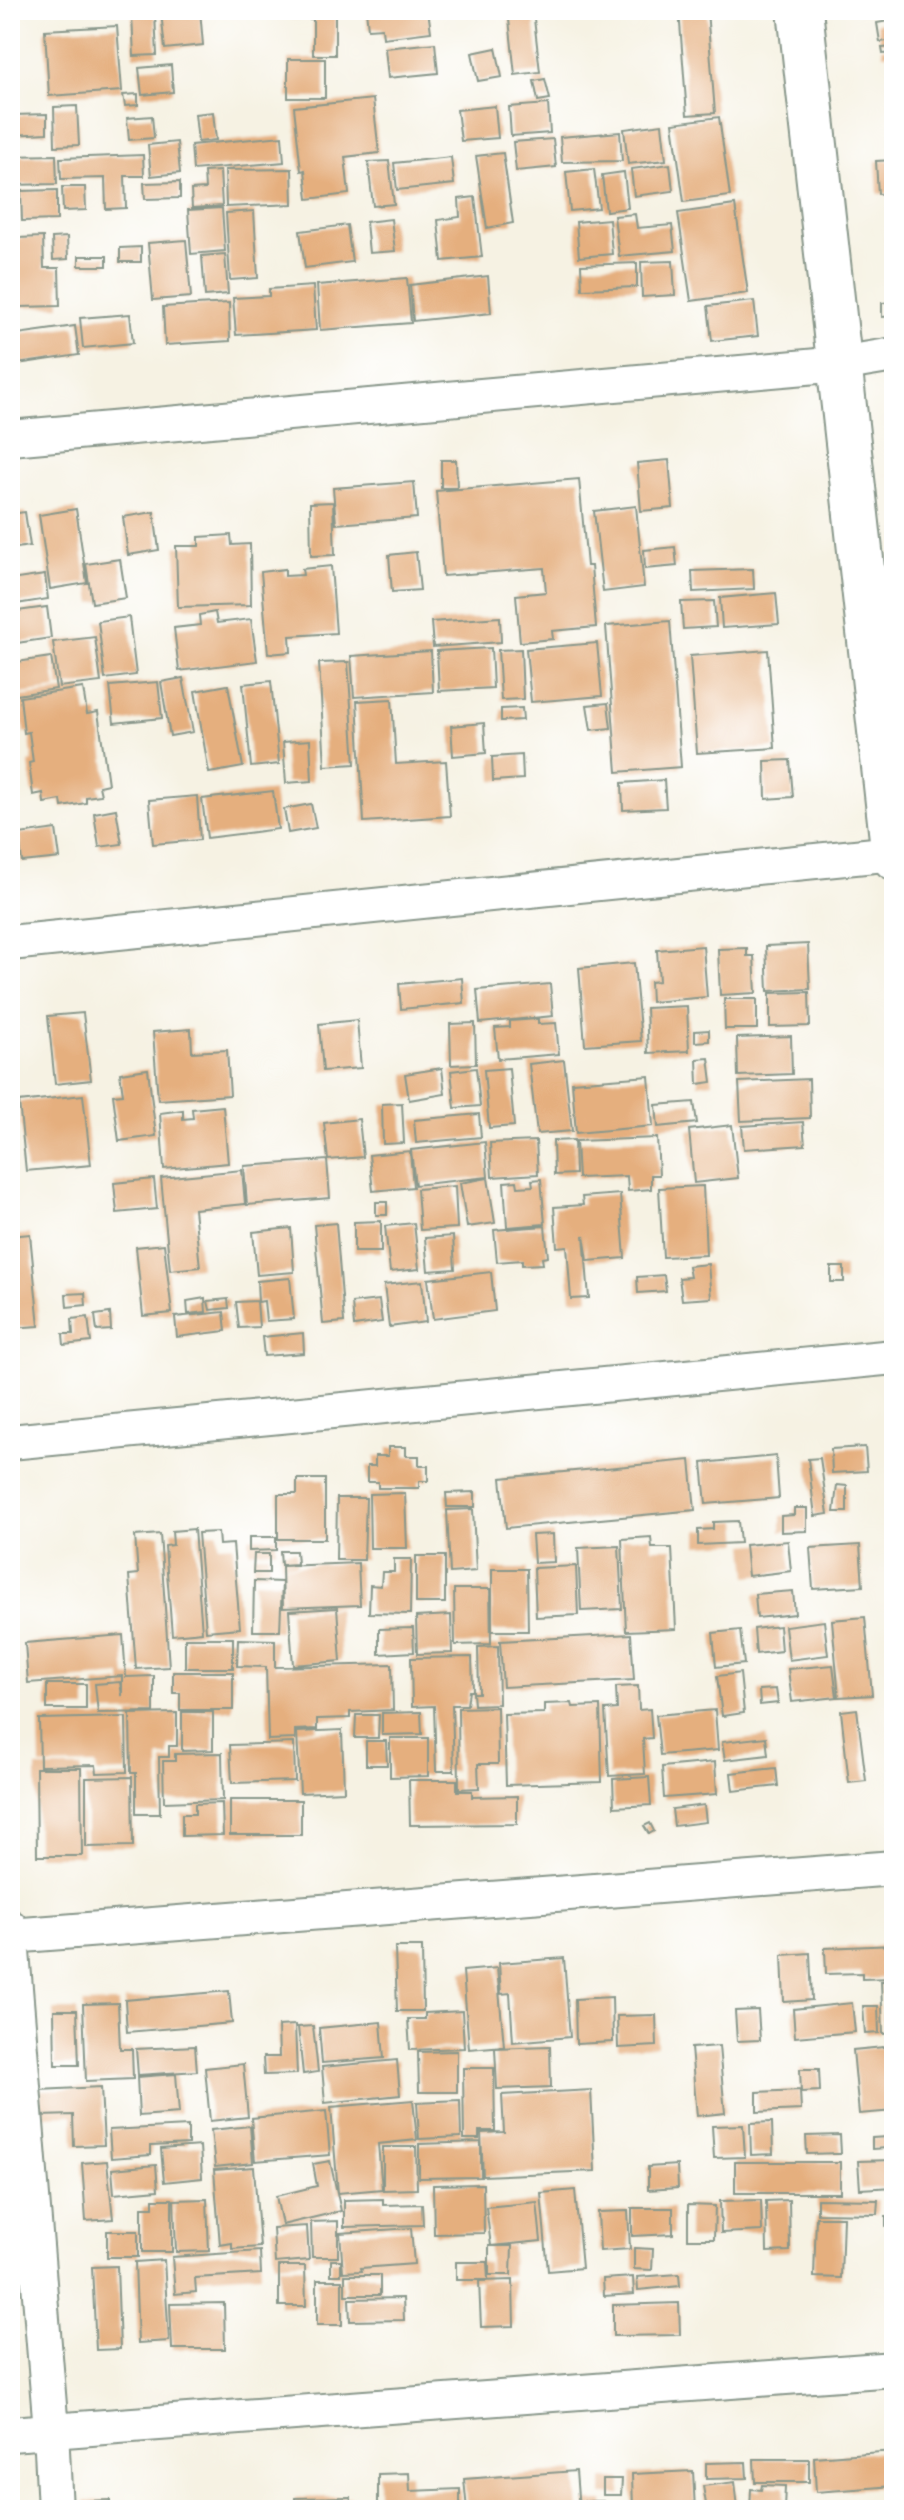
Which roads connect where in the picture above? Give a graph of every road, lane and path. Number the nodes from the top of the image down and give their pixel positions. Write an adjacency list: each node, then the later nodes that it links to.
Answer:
1 (800, 10): 3 (main road)
2 (894, 355): 3 (street)
3 (840, 364): 4 (street); 5 (main road)
4 (10, 438)
5 (894, 854): 6 (street)
6 (10, 943)
7 (894, 1357): 8 (street)
8 (10, 1442)
9 (894, 1868): 10 (street)
10 (10, 1933): 12 (street)
11 (894, 2369): 12 (street)
12 (51, 2430): 13 (street); 14 (street)
13 (10, 2434)
14 (55, 2510)

